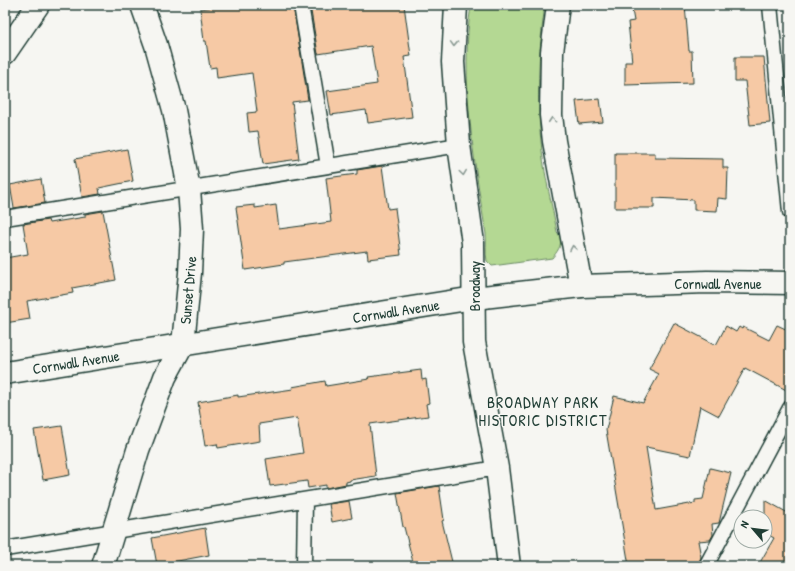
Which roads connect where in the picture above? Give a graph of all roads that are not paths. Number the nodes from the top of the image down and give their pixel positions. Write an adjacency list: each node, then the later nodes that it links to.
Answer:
1 (23, 5): 8 (street)
2 (38, 5): 8 (street)
3 (142, 5): 11 (street, Sunset Drive)
4 (301, 5): 10 (lane)
5 (456, 5): 9 (street, Broadway, one-way to 9)
6 (558, 5): 15 (street, one-way to 6)
7 (770, 5): 12 (lane)
8 (6, 52)
9 (459, 145): 10 (lane); 16 (street, Broadway, one-way to 16)
10 (328, 166): 11 (lane)
11 (189, 189): 13 (lane); 17 (street, Sunset Drive)
12 (790, 212)
13 (5, 218)
14 (790, 283): 15 (street, Cornwall Avenue)
15 (581, 286): 16 (street, Cornwall Avenue)
16 (474, 298): 17 (street, Cornwall Avenue); 20 (street, Broadway)
17 (183, 344): 18 (street, Cornwall Avenue); 22 (street, Sunset Drive)
18 (5, 373)
19 (790, 408): 27 (lane)
20 (497, 468): 21 (lane); 26 (street, Broadway)
21 (305, 500): 22 (lane); 25 (lane)
22 (113, 531): 23 (lane); 24 (street, Sunset Drive)
23 (5, 548)
24 (103, 566)
25 (304, 566)
26 (510, 566)
27 (706, 566)

